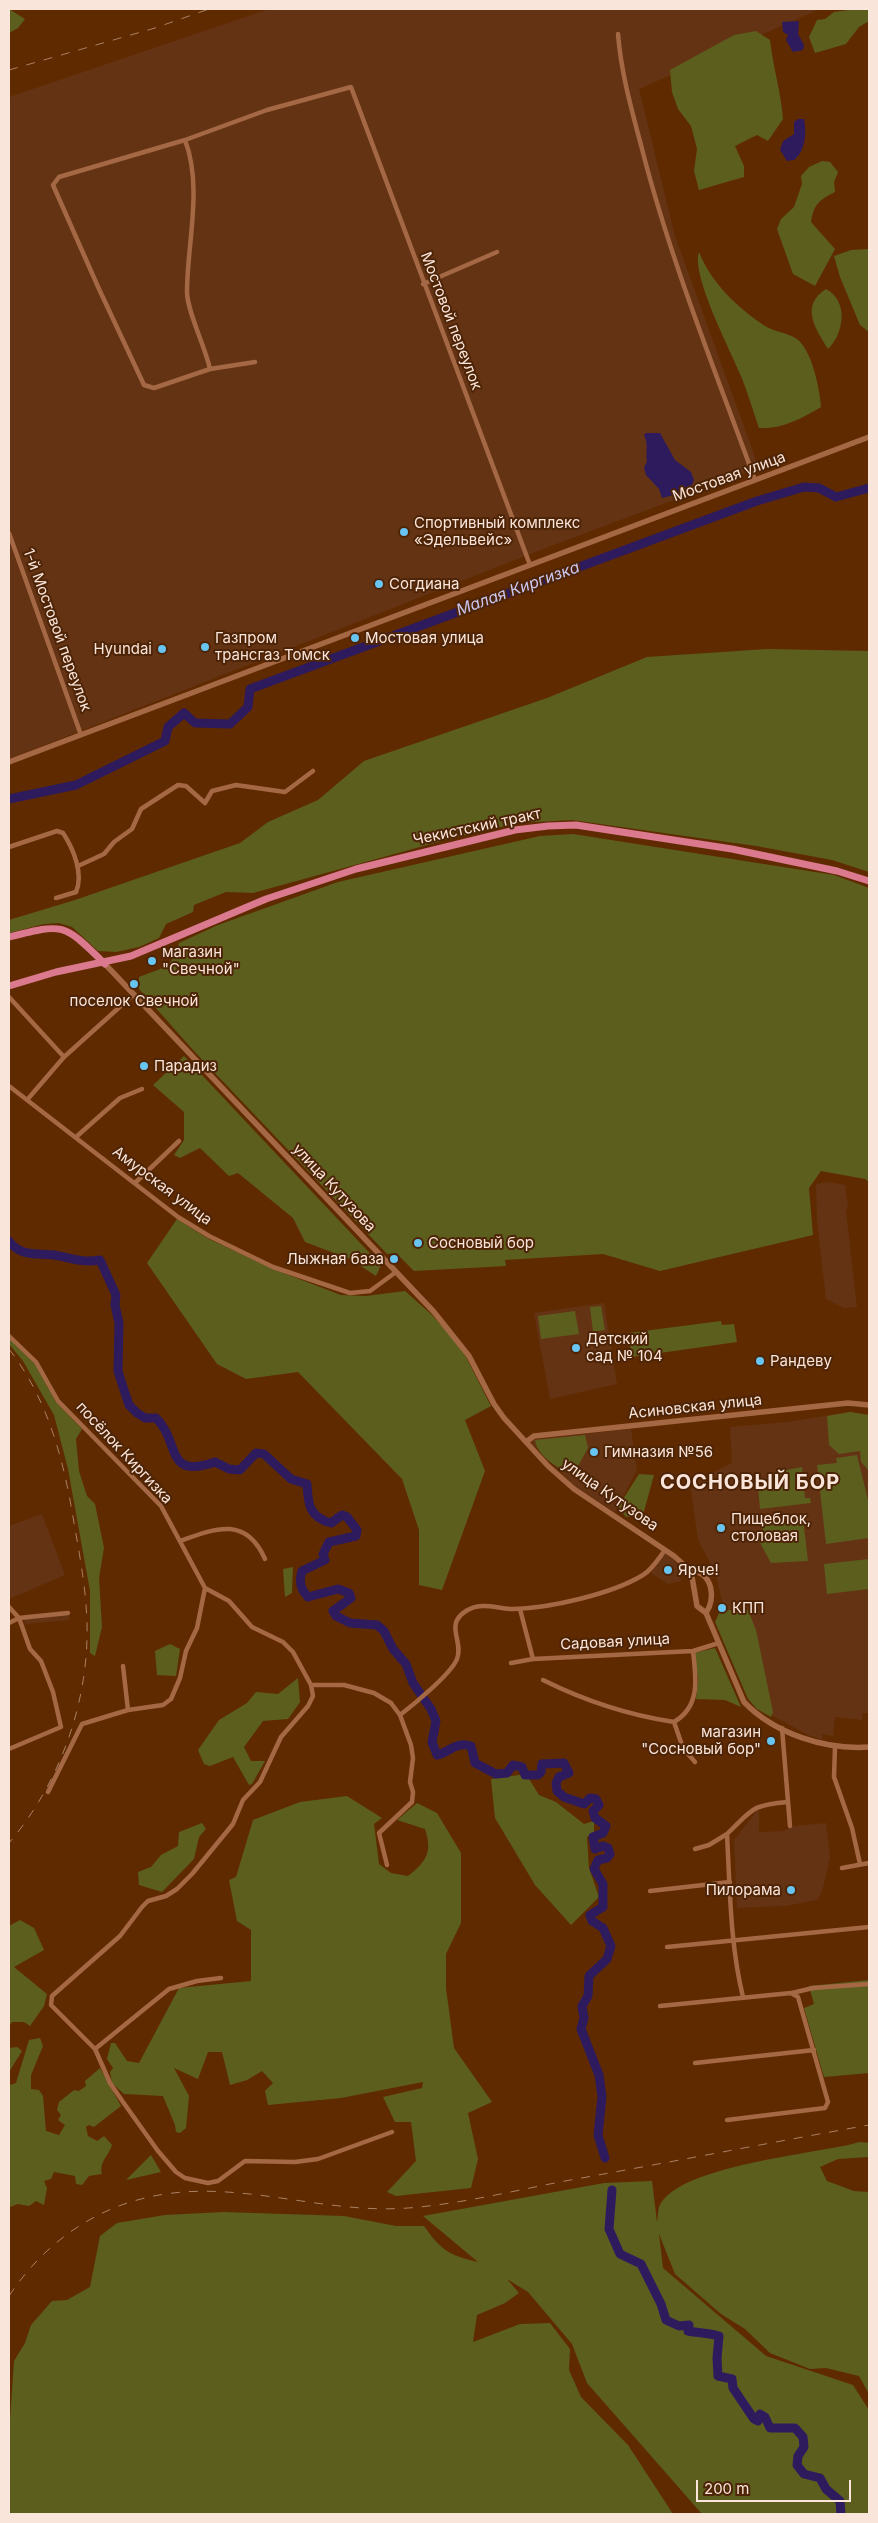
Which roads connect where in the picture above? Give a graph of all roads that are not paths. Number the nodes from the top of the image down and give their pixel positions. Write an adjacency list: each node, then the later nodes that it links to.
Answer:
1 (618, 34): 8 (street)
2 (185, 140): 4 (street, Мостовой переулок); 6 (street); 6 (street)
3 (497, 252): 4 (street)
4 (423, 284): 10 (street, Мостовой переулок)
5 (255, 362): 6 (street)
6 (210, 369)
7 (869, 437): 8 (street, Мостовая улица)
8 (755, 480): 10 (street, Мостовая улица)
9 (9, 533): 11 (street, 1-й Мостовой переулок)
10 (530, 564): 11 (street, Мостовая улица)
11 (81, 735): 12 (street, Мостовая улица)
12 (9, 762)
13 (313, 771): 15 (street)
14 (9, 846): 15 (street)
15 (78, 866): 17 (street)
16 (869, 881): 19 (main road, Чекистский тракт)
17 (56, 898)
18 (9, 936): 19 (main road)
19 (104, 964): 20 (main road, Чекистский тракт); 21 (street, улица Кутузова)
20 (9, 986)
21 (133, 995): 23 (street); 30 (street, улица Кутузова)
22 (9, 997): 23 (street)
23 (64, 1058): 26 (street)
24 (9, 1086): 26 (street, Амурская улица)
25 (142, 1089): 27 (street)
26 (28, 1100): 27 (street, Амурская улица)
27 (76, 1137): 29 (street, Амурская улица)
28 (179, 1141): 29 (street)
29 (136, 1182): 30 (street, Амурская улица)
30 (396, 1272): 33 (street, улица Кутузова)
31 (9, 1336): 34 (street, посёлок Киргизка)
32 (869, 1405): 33 (street, Асиновская улица)
33 (526, 1442): 35 (street, улица Кутузова)
34 (180, 1541): 36 (street); 38 (street, посёлок Киргизка)
35 (665, 1550): 37 (street, улица Кутузова); 40 (street)
36 (265, 1559)
37 (691, 1571): 42 (street); 42 (street, улица Кутузова)
38 (205, 1588): 51 (street); 52 (street)
39 (9, 1607): 43 (street)
40 (520, 1609): 47 (street); 53 (street)
41 (68, 1613): 43 (street)
42 (706, 1613): 45 (street)
43 (19, 1618): 44 (street); 58 (street)
44 (9, 1623)
45 (719, 1643): 46 (street, Садовая улица); 55 (street)
46 (693, 1651): 47 (street, Садовая улица); 54 (street)
47 (533, 1659): 48 (street, Садовая улица)
48 (511, 1663)
49 (123, 1666): 52 (street)
50 (543, 1680): 54 (street)
51 (311, 1685): 53 (street); 79 (street)
52 (128, 1710): 60 (street)
53 (400, 1716): 67 (street)
54 (674, 1722): 59 (street)
55 (782, 1727): 56 (street); 61 (street)
56 (835, 1747): 57 (street); 66 (street)
57 (869, 1747)
58 (9, 1750)
59 (696, 1762)
60 (48, 1792)
61 (788, 1802): 62 (street); 63 (street)
62 (790, 1826)
63 (727, 1834): 64 (street); 69 (street)
64 (694, 1849)
65 (869, 1863): 66 (street)
66 (860, 1864): 68 (street)
67 (388, 1865)
68 (842, 1868)
69 (730, 1882): 70 (street); 72 (street)
70 (650, 1890)
71 (869, 1927): 72 (street)
72 (733, 1940): 73 (street); 77 (street)
73 (667, 1947)
74 (221, 1978): 79 (street)
75 (869, 1984): 76 (street)
76 (791, 1993): 77 (street); 80 (street)
77 (743, 1997): 78 (street)
78 (660, 2006)
79 (95, 2049): 83 (street)
80 (814, 2050): 81 (street); 82 (street)
81 (695, 2063)
82 (727, 2120)
83 (392, 2132)

